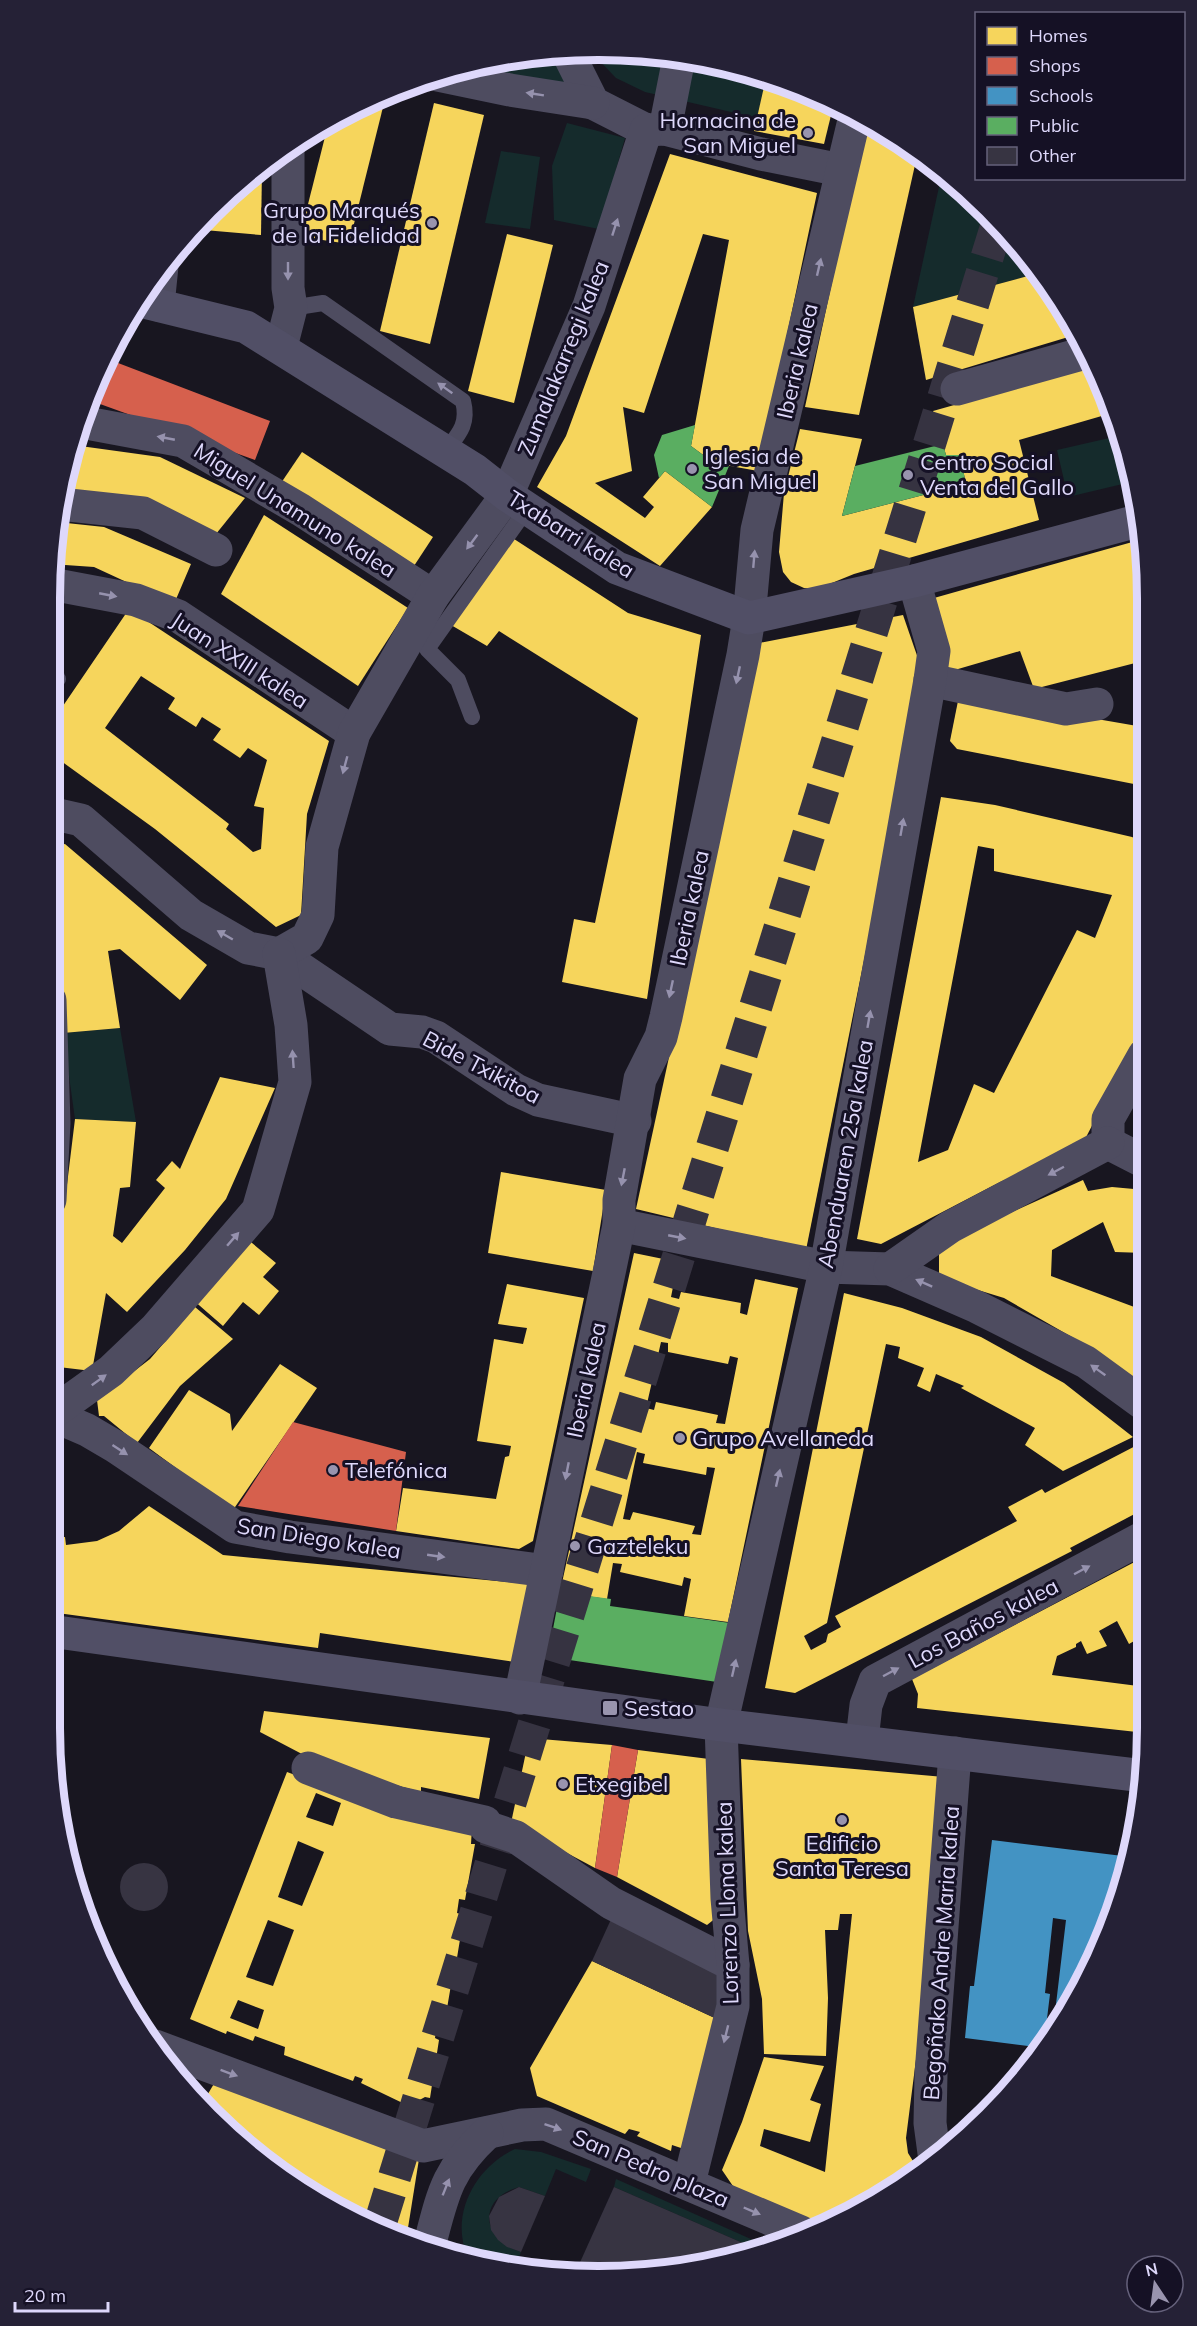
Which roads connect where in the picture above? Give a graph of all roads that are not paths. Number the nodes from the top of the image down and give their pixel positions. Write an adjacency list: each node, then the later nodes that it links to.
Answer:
1 (572, 61): 4 (street)
2 (676, 66): 6 (street, Zumalakarregi kalea)
3 (456, 79): 4 (street, one-way to 3)
4 (593, 103): 6 (street)
5 (853, 124): 8 (street, Iberia kalea)
6 (655, 129): 8 (street); 16 (street, Zumalakarregi kalea, one-way to 6)
7 (288, 159): 10 (street, one-way to 10)
8 (841, 170): 23 (street, Iberia kalea, one-way to 8)
9 (149, 303): 11 (street, Txabarri kalea)
10 (291, 308): 11 (street); 15 (lane, one-way to 10)
11 (281, 347): 15 (street, Txabarri kalea)
12 (1078, 354): 13 (street)
13 (957, 389)
14 (90, 424): 22 (street, Miguel Unamuno kalea, one-way to 14)
15 (445, 452): 16 (street, Txabarri kalea)
16 (518, 501): 22 (street, Zumalakarregi kalea, one-way to 22); 23 (street, Txabarri kalea); 26 (lane)
17 (68, 505): 19 (street)
18 (1131, 523): 20 (street)
19 (216, 550)
20 (914, 581): 23 (street); 24 (street, Abenduaren 25a kalea)
21 (60, 586): 27 (street, Juan XXIII kalea, one-way to 27)
22 (432, 596): 27 (street, Zumalakarregi kalea)
23 (749, 618): 31 (street, Iberia kalea, one-way to 31)
24 (930, 680): 25 (street); 35 (street, Abenduaren 25a kalea, one-way to 24)
25 (1096, 704)
26 (472, 717)
27 (354, 733): 29 (street, Zumalakarregi kalea, one-way to 29)
28 (60, 815): 29 (street, one-way to 28)
29 (279, 954): 31 (street, Bide Txikitoa); 38 (street, one-way to 29)
30 (1137, 1067): 32 (street)
31 (635, 1121): 34 (street, Iberia kalea, one-way to 34)
32 (1108, 1143): 33 (street); 36 (street, one-way to 36)
33 (1137, 1158)
34 (619, 1225): 35 (street, one-way to 35); 41 (street, Iberia kalea, one-way to 41)
35 (826, 1267): 36 (street); 44 (street, Abenduaren 25a kalea, one-way to 35)
36 (890, 1269): 37 (street, one-way to 36)
37 (1137, 1399)
38 (60, 1408)
39 (60, 1418): 41 (street, San Diego kalea, one-way to 41)
40 (1137, 1541): 45 (street, Los Baños kalea, one-way to 40)
41 (547, 1571): 43 (street, Iberia kalea)
42 (60, 1632): 43 (street)
43 (520, 1698): 44 (street)
44 (722, 1725): 45 (street); 49 (street, Lorenzo Llona kalea)
45 (862, 1740): 46 (street)
46 (955, 1753): 48 (street); 53 (street, Begoñako Andre Maria kalea)
47 (308, 1768): 49 (street)
48 (1135, 1775)
49 (733, 1965): 54 (street, Lorenzo Llona kalea, one-way to 54)
50 (178, 2064): 51 (street, San Pedro plaza)
51 (191, 2073): 52 (street, San Pedro plaza, one-way to 52)
52 (491, 2133): 54 (street, San Pedro plaza, one-way to 54); 56 (street, one-way to 52)
53 (933, 2149)
54 (689, 2183): 55 (street, San Pedro plaza, one-way to 55)
55 (794, 2229)
56 (431, 2239)

